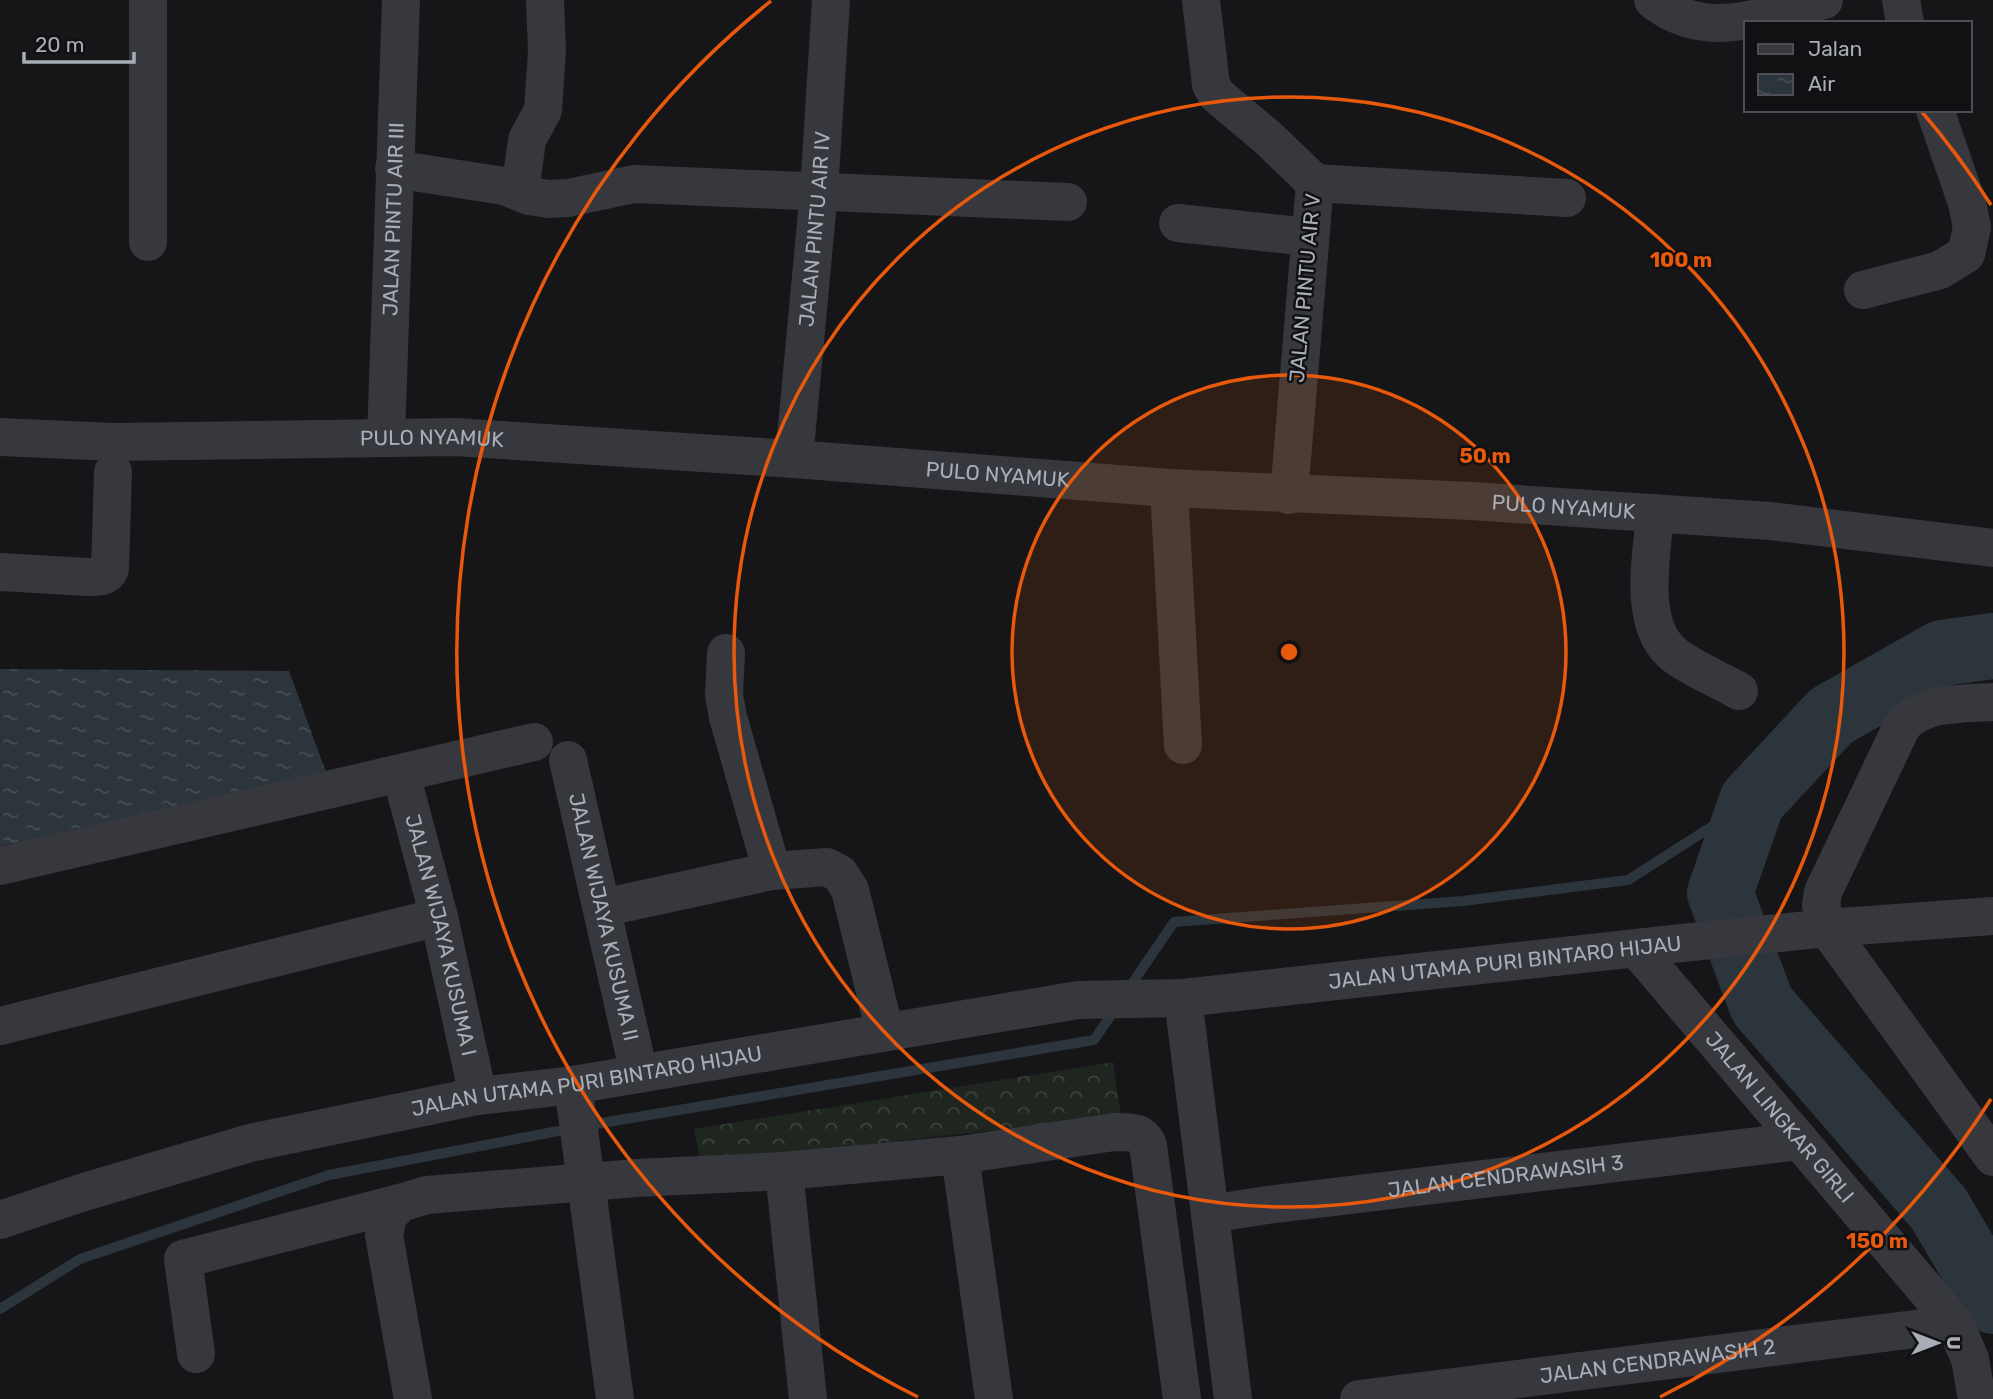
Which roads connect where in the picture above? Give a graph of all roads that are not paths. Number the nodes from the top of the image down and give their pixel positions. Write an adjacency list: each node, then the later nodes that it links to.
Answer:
1 (148, 0): 19 (street)
2 (401, 0): 11 (street, JALAN PINTU AIR III)
3 (545, 0): 14 (street)
4 (831, 0): 13 (street, JALAN PINTU AIR IV)
5 (1201, 0): 12 (street, JALAN PINTU AIR V)
6 (1653, 0): 7 (street)
7 (1824, 0)
8 (1901, 0): 9 (street)
9 (1905, 21)
10 (1936, 112): 20 (street)
11 (394, 169): 14 (street); 22 (street, JALAN PINTU AIR III)
12 (1315, 183): 15 (street); 18 (street, JALAN PINTU AIR V)
13 (819, 191): 14 (street); 16 (street); 23 (street, JALAN PINTU AIR IV)
14 (520, 192)
15 (1567, 198)
16 (1068, 202)
17 (1178, 223): 18 (street)
18 (1309, 237): 26 (street, JALAN PINTU AIR V)
19 (148, 242)
20 (1863, 290)
21 (0, 437): 22 (street, PULO NYAMUK)
22 (386, 438): 23 (street, PULO NYAMUK)
23 (794, 459): 25 (street, PULO NYAMUK)
24 (113, 472): 29 (street)
25 (1169, 488): 26 (street, PULO NYAMUK); 34 (street)
26 (1289, 495): 27 (street, PULO NYAMUK)
27 (1656, 513): 28 (street, PULO NYAMUK); 31 (street)
28 (1982, 543)
29 (0, 572)
30 (726, 653): 38 (street)
31 (1740, 691)
32 (1993, 702): 42 (street)
33 (534, 742): 36 (street)
34 (1182, 745)
35 (568, 760): 39 (street, JALAN WIJAYA KUSUMA II)
36 (401, 774): 37 (street); 41 (street, JALAN WIJAYA KUSUMA I)
37 (0, 866)
38 (772, 871): 39 (street); 46 (street)
39 (602, 908): 47 (street, JALAN WIJAYA KUSUMA II)
40 (1993, 916): 42 (street, JALAN UTAMA PURI BINTARO HIJAU)
41 (439, 917): 45 (street); 49 (street, JALAN WIJAYA KUSUMA I)
42 (1810, 931): 43 (street, JALAN UTAMA PURI BINTARO HIJAU); 51 (street)
43 (1636, 948): 44 (street, JALAN UTAMA PURI BINTARO HIJAU); 50 (street, JALAN LINGKAR GIRLI)
44 (1164, 998): 46 (street, JALAN UTAMA PURI BINTARO HIJAU); 56 (street)
45 (0, 1026)
46 (885, 1032): 47 (street, JALAN UTAMA PURI BINTARO HIJAU)
47 (639, 1074): 48 (street, JALAN UTAMA PURI BINTARO HIJAU)
48 (573, 1091): 49 (street, JALAN UTAMA PURI BINTARO HIJAU); 53 (street)
49 (478, 1096): 57 (street, JALAN UTAMA PURI BINTARO HIJAU)
50 (1800, 1141): 56 (street, JALAN CENDRAWASIH 3); 58 (street, JALAN LINGKAR GIRLI)
51 (1988, 1141)
52 (961, 1156): 54 (street); 63 (street); 64 (street)
53 (585, 1169): 54 (street); 55 (street); 61 (street)
54 (784, 1171): 62 (street)
55 (414, 1199): 59 (street); 60 (street)
56 (1210, 1214): 65 (street)
57 (0, 1220)
58 (1955, 1324): 66 (street, JALAN CENDRAWASIH 2); 67 (street, JALAN LINGKAR GIRLI)
59 (196, 1354)
60 (412, 1399)
61 (615, 1399)
62 (808, 1399)
63 (994, 1399)
64 (1182, 1399)
65 (1233, 1399)
66 (1359, 1399)
67 (1977, 1399)

